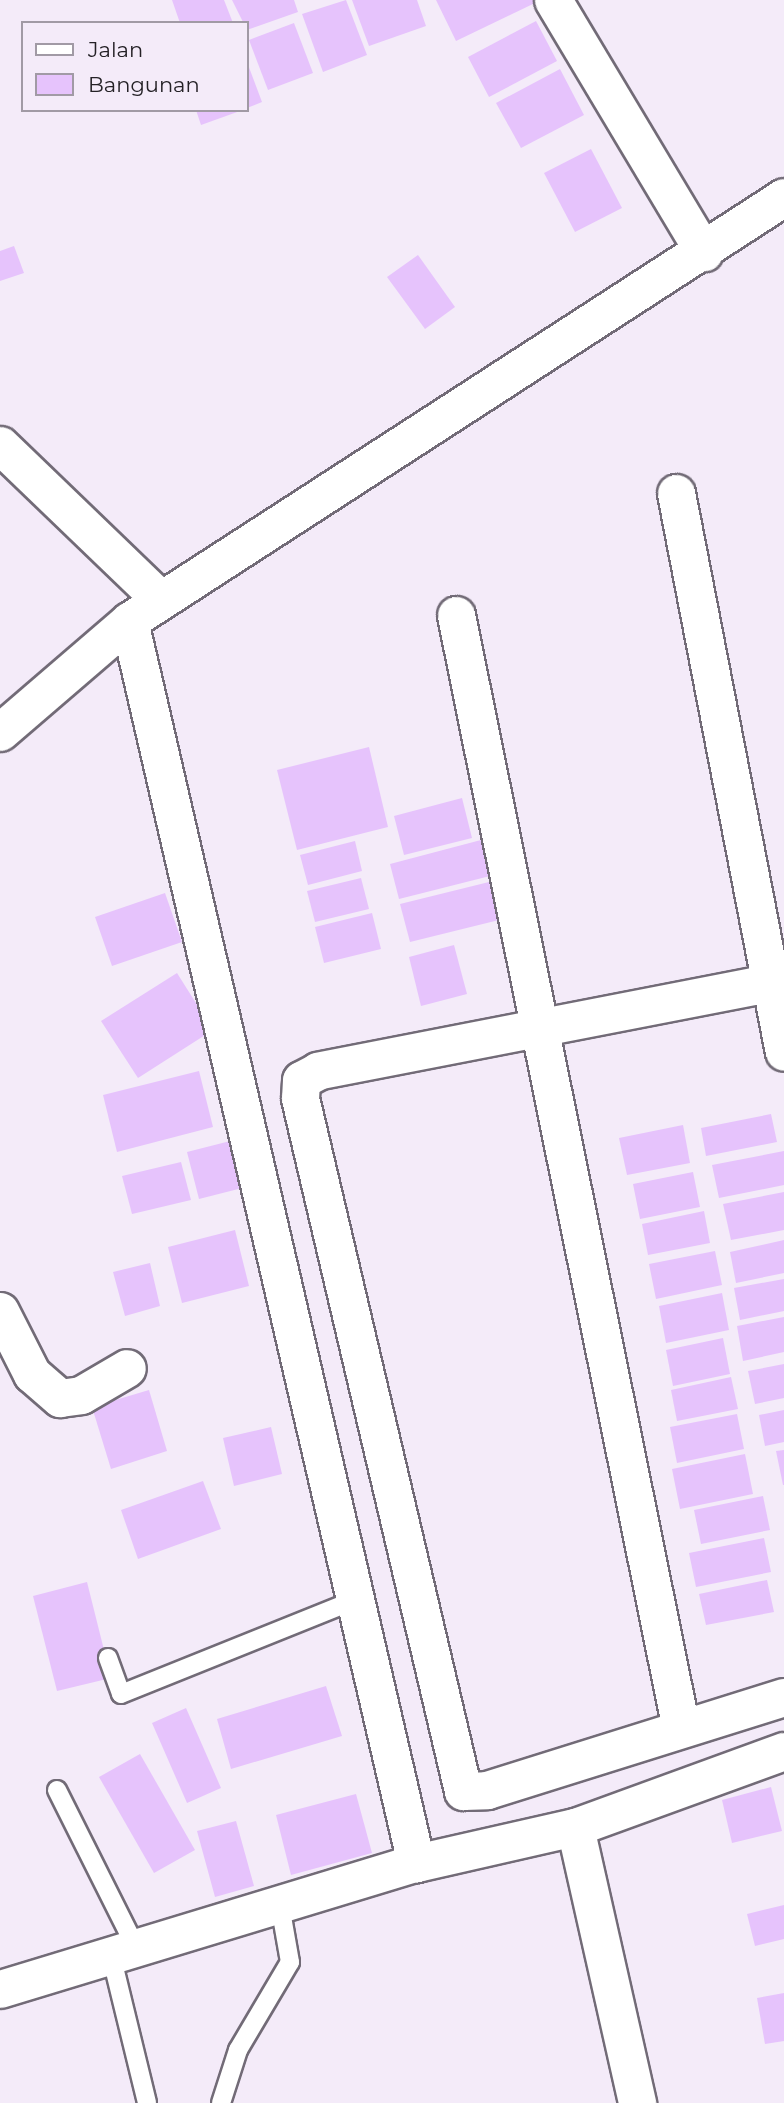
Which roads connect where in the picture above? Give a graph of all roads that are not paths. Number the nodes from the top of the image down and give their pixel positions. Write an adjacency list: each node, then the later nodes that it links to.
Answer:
1 (552, 0): 3 (street)
2 (784, 197): 3 (street)
3 (704, 252): 6 (street)
4 (0, 445): 6 (street)
5 (676, 493): 10 (street)
6 (161, 600): 8 (street)
7 (456, 615): 11 (street)
8 (129, 621): 9 (street); 15 (street)
9 (0, 732)
10 (777, 982): 11 (street); 12 (street)
11 (536, 1029): 18 (street); 18 (street)
12 (784, 1052)
13 (0, 1311): 14 (street)
14 (127, 1368)
15 (356, 1598): 16 (lane); 22 (street)
16 (108, 1658)
17 (784, 1697): 18 (street)
18 (681, 1730)
19 (784, 1751): 21 (street)
20 (57, 1790): 24 (lane)
21 (575, 1827): 22 (street); 28 (street)
22 (416, 1863): 23 (street)
23 (280, 1905): 24 (street); 27 (lane)
24 (125, 1954): 25 (street); 26 (lane)
25 (0, 1989)
26 (147, 2103)
27 (221, 2103)
28 (637, 2103)

